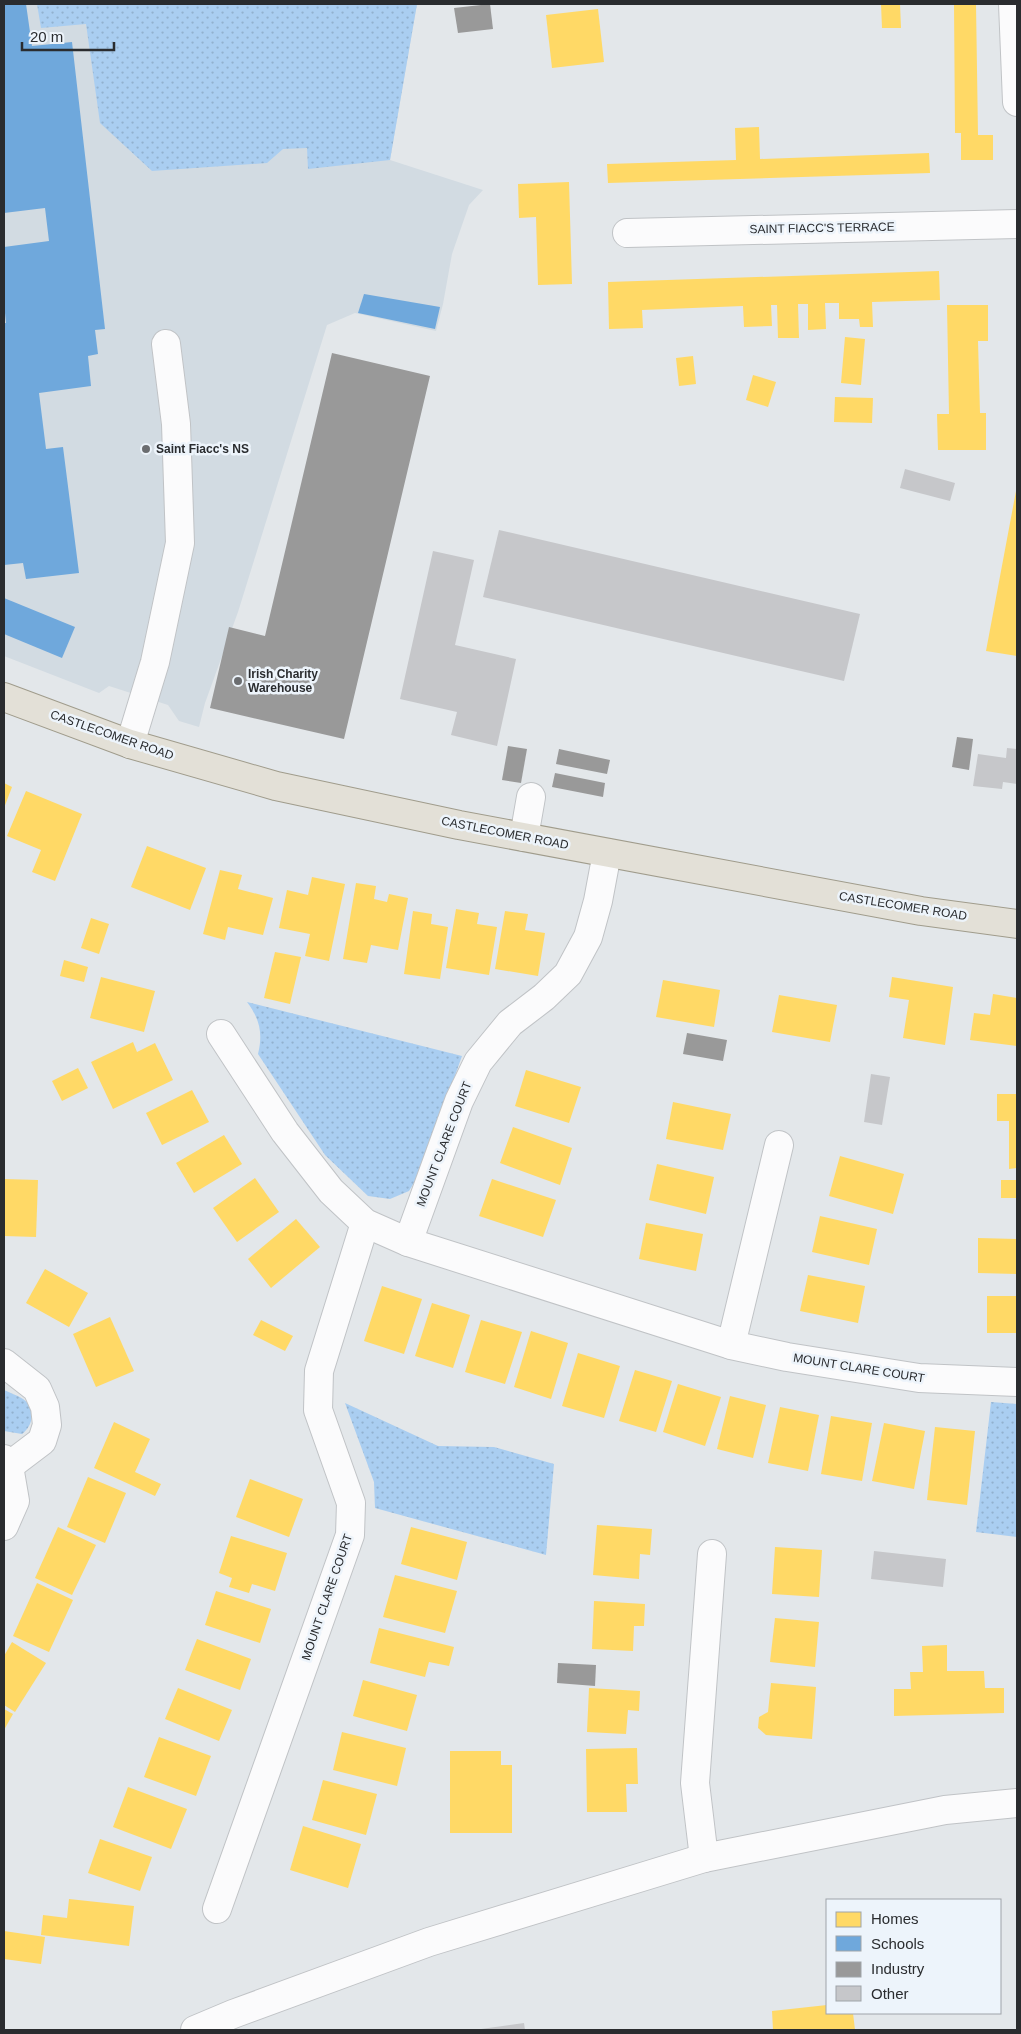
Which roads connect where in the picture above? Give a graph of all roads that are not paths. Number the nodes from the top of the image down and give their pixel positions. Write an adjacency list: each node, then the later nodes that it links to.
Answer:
1 (1013, 4): 2 (street)
2 (1017, 102)
3 (1017, 224): 4 (street, SAINT FIACC'S TERRACE)
4 (627, 233)
5 (166, 344): 7 (street)
6 (4, 697): 7 (main road, CASTLECOMER ROAD)
7 (130, 744): 9 (main road, CASTLECOMER ROAD)
8 (530, 798): 9 (street)
9 (524, 837): 10 (main road, CASTLECOMER ROAD)
10 (607, 853): 11 (main road, CASTLECOMER ROAD); 15 (street, MOUNT CLARE COURT)
11 (1017, 924)
12 (221, 1034): 14 (street, MOUNT CLARE COURT)
13 (779, 1145): 16 (street)
14 (365, 1223): 15 (street, MOUNT CLARE COURT); 24 (street, MOUNT CLARE COURT)
15 (408, 1242): 16 (street, MOUNT CLARE COURT)
16 (731, 1345): 18 (street, MOUNT CLARE COURT)
17 (4, 1363): 19 (street)
18 (1017, 1382)
19 (6, 1462): 20 (street)
20 (4, 1526)
21 (712, 1554): 23 (street)
22 (1017, 1803): 23 (street)
23 (704, 1858): 25 (street)
24 (218, 1909)
25 (195, 2030)

